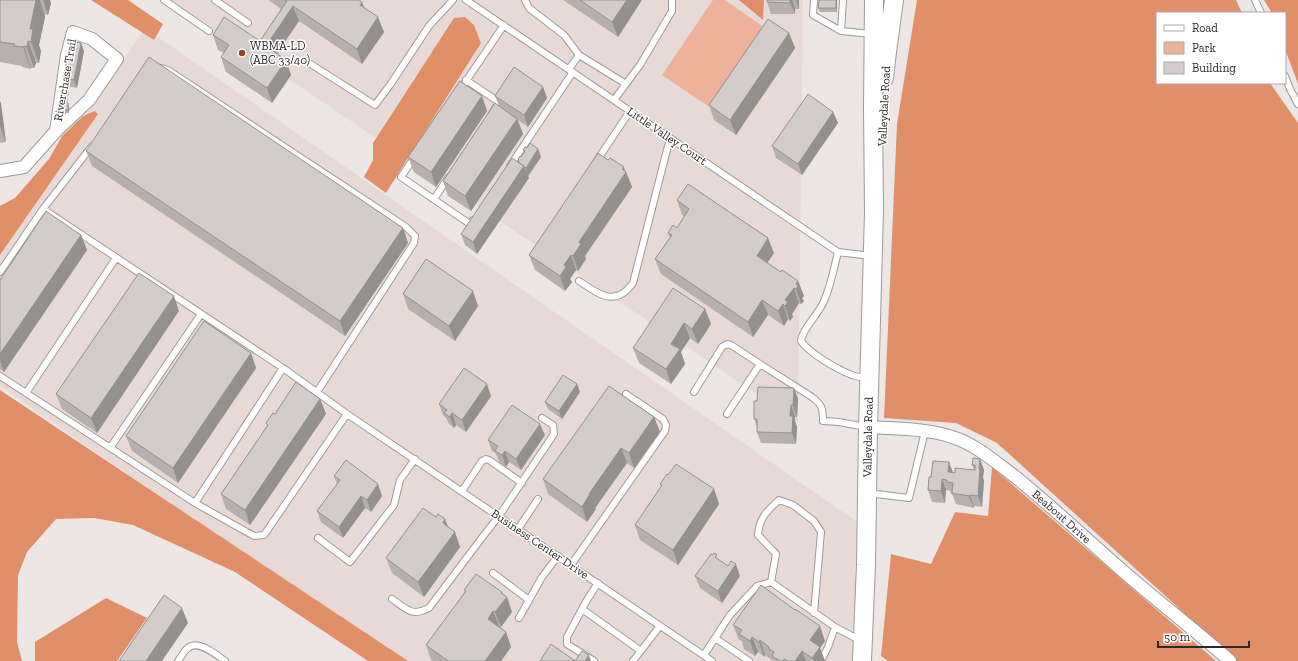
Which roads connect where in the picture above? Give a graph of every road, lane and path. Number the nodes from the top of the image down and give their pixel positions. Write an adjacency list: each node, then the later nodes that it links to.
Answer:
1 (164, 0): 15 (lane)
2 (215, 0): 13 (lane)
3 (453, 0): 19 (lane)
4 (466, 0): 14 (lane, Little Valley Court)
5 (525, 0): 18 (lane)
6 (672, 0): 24 (lane)
7 (814, 0): 16 (lane)
8 (843, 0): 16 (lane)
9 (874, 0): 17 (main road, Valleydale Road)
10 (894, 0): 17 (main road, Valleydale Road)
11 (1255, 0): 12 (lane)
12 (1261, 12)
13 (248, 23)
14 (504, 25): 21 (lane, Little Valley Court); 23 (lane)
15 (209, 31)
16 (841, 31): 17 (lane)
17 (881, 35): 42 (main road, Valleydale Road)
18 (578, 55): 21 (lane); 24 (lane)
19 (309, 63)
20 (152, 69): 51 (lane)
21 (571, 71): 26 (lane, Little Valley Court); 36 (lane)
22 (1286, 79): 27 (lane)
23 (466, 80): 25 (lane); 29 (lane)
24 (626, 84): 26 (lane)
25 (458, 93)
26 (614, 100): 28 (lane, Little Valley Court)
27 (1298, 104)
28 (630, 111): 31 (lane, Little Valley Court); 34 (lane)
29 (490, 115)
30 (56, 131): 30 (street, Riverchase Trail); 35 (street, Riverchase Trail)
31 (670, 138): 41 (lane, Little Valley Court); 45 (lane)
32 (95, 141): 39 (lane)
33 (418, 151): 38 (lane)
34 (598, 159)
35 (0, 171)
36 (506, 171)
37 (451, 174): 38 (lane)
38 (434, 200): 40 (lane)
39 (43, 209): 43 (lane, Business Center Drive); 44 (lane)
40 (475, 217)
41 (838, 252): 42 (lane, Little Valley Court); 50 (lane)
42 (873, 256): 50 (main road, Valleydale Road)
43 (116, 258): 46 (lane, Business Center Drive); 53 (lane)
44 (0, 272)
45 (579, 280)
46 (201, 314): 48 (lane, Business Center Drive); 60 (lane)
47 (760, 364): 52 (lane); 56 (lane); 58 (lane)
48 (283, 368): 51 (lane, Business Center Drive); 66 (lane)
49 (0, 376): 53 (lane)
50 (869, 379): 58 (main road, Valleydale Road)
51 (317, 392): 55 (lane, Business Center Drive)
52 (694, 392)
53 (26, 393): 60 (lane)
54 (626, 394): 71 (lane)
55 (347, 414): 61 (lane, Business Center Drive); 66 (lane)
56 (727, 414)
57 (542, 418): 62 (lane)
58 (868, 427): 59 (street, Beabout Drive); 64 (main road, Valleydale Road)
59 (925, 432): 64 (lane); 94 (street, Beabout Drive)
60 (110, 448): 66 (lane)
61 (415, 460): 63 (lane, Business Center Drive); 69 (lane)
62 (522, 483): 63 (lane); 67 (lane)
63 (462, 491): 67 (lane, Business Center Drive)
64 (867, 493): 83 (main road, Valleydale Road)
65 (538, 499): 68 (lane)
66 (195, 503)
67 (499, 516): 68 (lane, Business Center Drive); 75 (lane)
68 (518, 529): 70 (lane, Business Center Drive)
69 (318, 538)
70 (558, 556): 71 (lane, Business Center Drive); 76 (lane)
71 (571, 565): 74 (lane, Business Center Drive)
72 (494, 573): 76 (lane)
73 (771, 582): 78 (lane); 78 (lane); 82 (lane)
74 (598, 583): 77 (lane); 80 (lane, Business Center Drive)
75 (392, 599)
76 (529, 600): 79 (lane)
77 (582, 609): 84 (lane); 89 (lane)
78 (814, 613): 81 (lane)
79 (519, 618)
80 (660, 626): 84 (lane); 85 (lane, Business Center Drive)
81 (835, 627): 83 (lane); 86 (lane)
82 (715, 638): 85 (lane); 92 (lane)
83 (862, 642): 93 (main road, Valleydale Road)
84 (641, 651): 90 (lane)
85 (704, 656): 91 (lane, Business Center Drive)
86 (822, 659)
87 (178, 661): 88 (lane)
88 (225, 661)
89 (594, 661)
90 (634, 661)
91 (712, 661)
92 (749, 661)
93 (862, 661)
94 (1230, 661)

